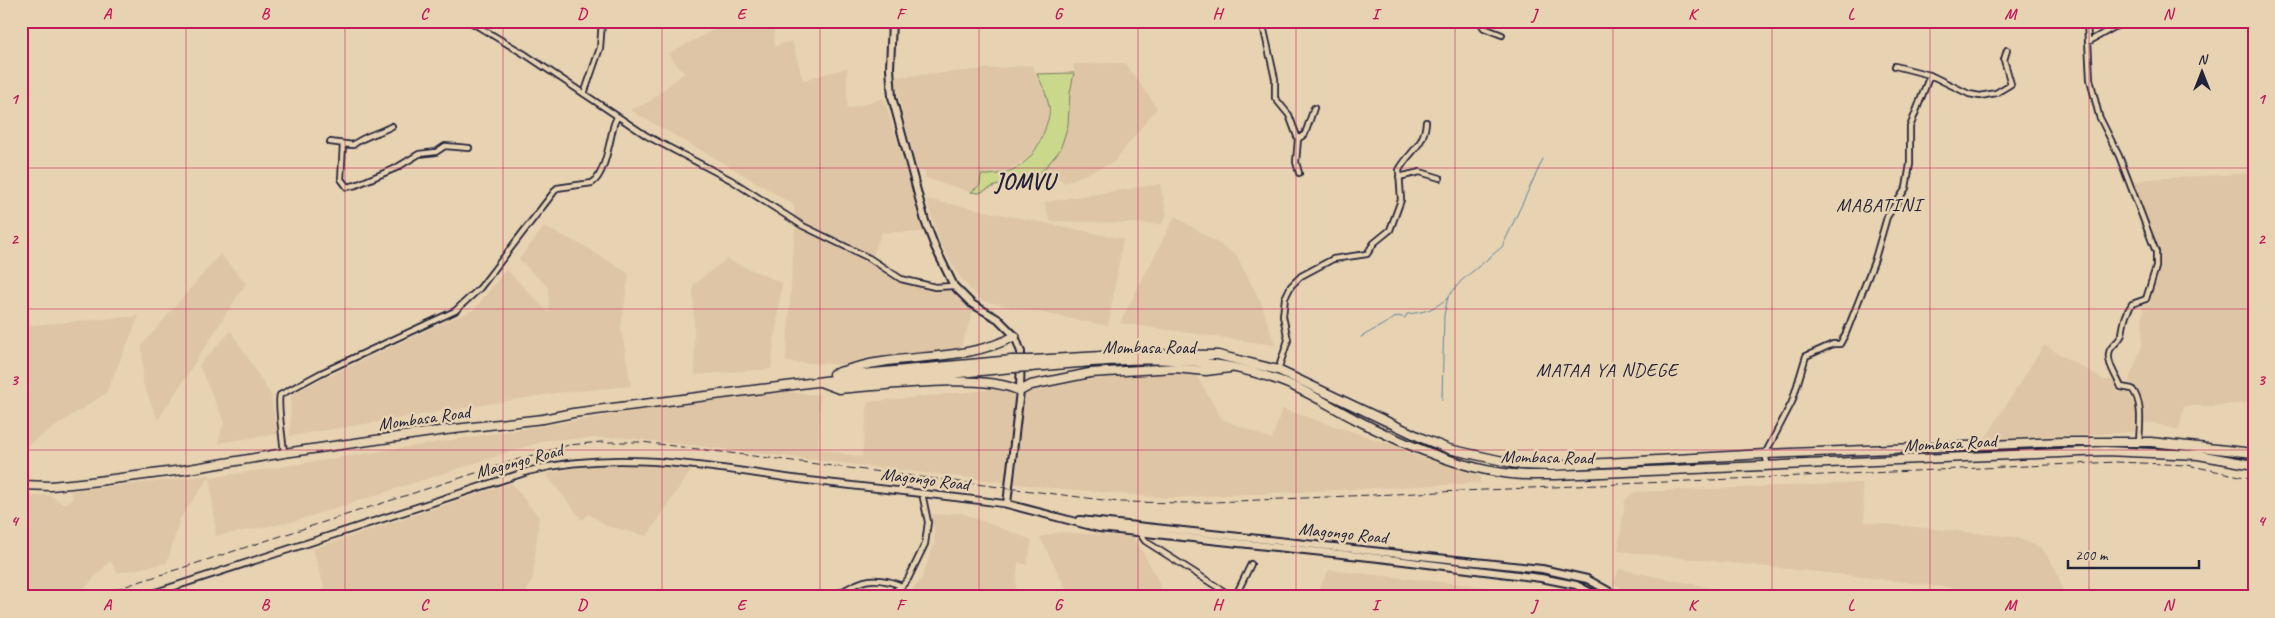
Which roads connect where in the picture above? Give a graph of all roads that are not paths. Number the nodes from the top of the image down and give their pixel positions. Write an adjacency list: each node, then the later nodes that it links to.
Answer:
1 (469, 21): 8 (street)
2 (602, 21): 14 (street)
3 (892, 21): 26 (main road)
4 (1262, 21): 19 (street)
5 (1479, 21): 9 (street)
6 (2087, 21): 10 (street)
7 (2124, 22): 10 (street)
8 (476, 23): 14 (street)
9 (1502, 35)
10 (2088, 42): 33 (street)
11 (2007, 50): 13 (street)
12 (1896, 66): 13 (street)
13 (1930, 75): 36 (street)
14 (584, 94): 16 (street)
15 (1314, 108): 19 (street)
16 (617, 117): 26 (street); 34 (street)
17 (1426, 122): 24 (street)
18 (392, 126): 21 (street)
19 (1298, 139): 23 (street)
20 (330, 142): 21 (street)
21 (342, 144): 22 (street)
22 (469, 148)
23 (1299, 173)
24 (1399, 177): 25 (street); 30 (street)
25 (1440, 178)
26 (954, 286): 27 (main road)
27 (1014, 336): 31 (highway); 32 (main road)
28 (1105, 359): 29 (highway, Mombasa Road); 30 (highway, Mombasa Road); 31 (highway, Mombasa Road, bridge)
29 (1235, 367): 32 (highway); 38 (highway, Mombasa Road)
30 (1278, 370): 36 (highway, Mombasa Road)
31 (818, 382): 32 (highway); 34 (highway, Mombasa Road)
32 (1020, 391): 41 (main road)
33 (2139, 442): 35 (highway, Mombasa Road); 36 (highway, Mombasa Road)
34 (284, 453): 39 (highway, Mombasa Road)
35 (2254, 453)
36 (1765, 454): 38 (street)
37 (2254, 465): 38 (highway, Mombasa Road)
38 (1768, 466)
39 (21, 485)
40 (922, 493): 41 (street, Magongo Road); 47 (street); 48 (street, Magongo Road)
41 (1007, 504): 42 (main road, Magongo Road)
42 (1059, 517): 43 (main road, Magongo Road); 45 (main road, Magongo Road)
43 (1138, 531): 46 (main road, Magongo Road); 52 (street)
44 (1251, 564): 52 (street)
45 (1542, 569): 46 (main road); 54 (main road, Magongo Road)
46 (1541, 578): 53 (main road, Magongo Road)
47 (901, 587): 49 (street); 50 (street); 51 (street)
48 (142, 597)
49 (833, 597)
50 (885, 597)
51 (906, 597)
52 (1234, 597)
53 (1599, 597)
54 (1619, 597)

